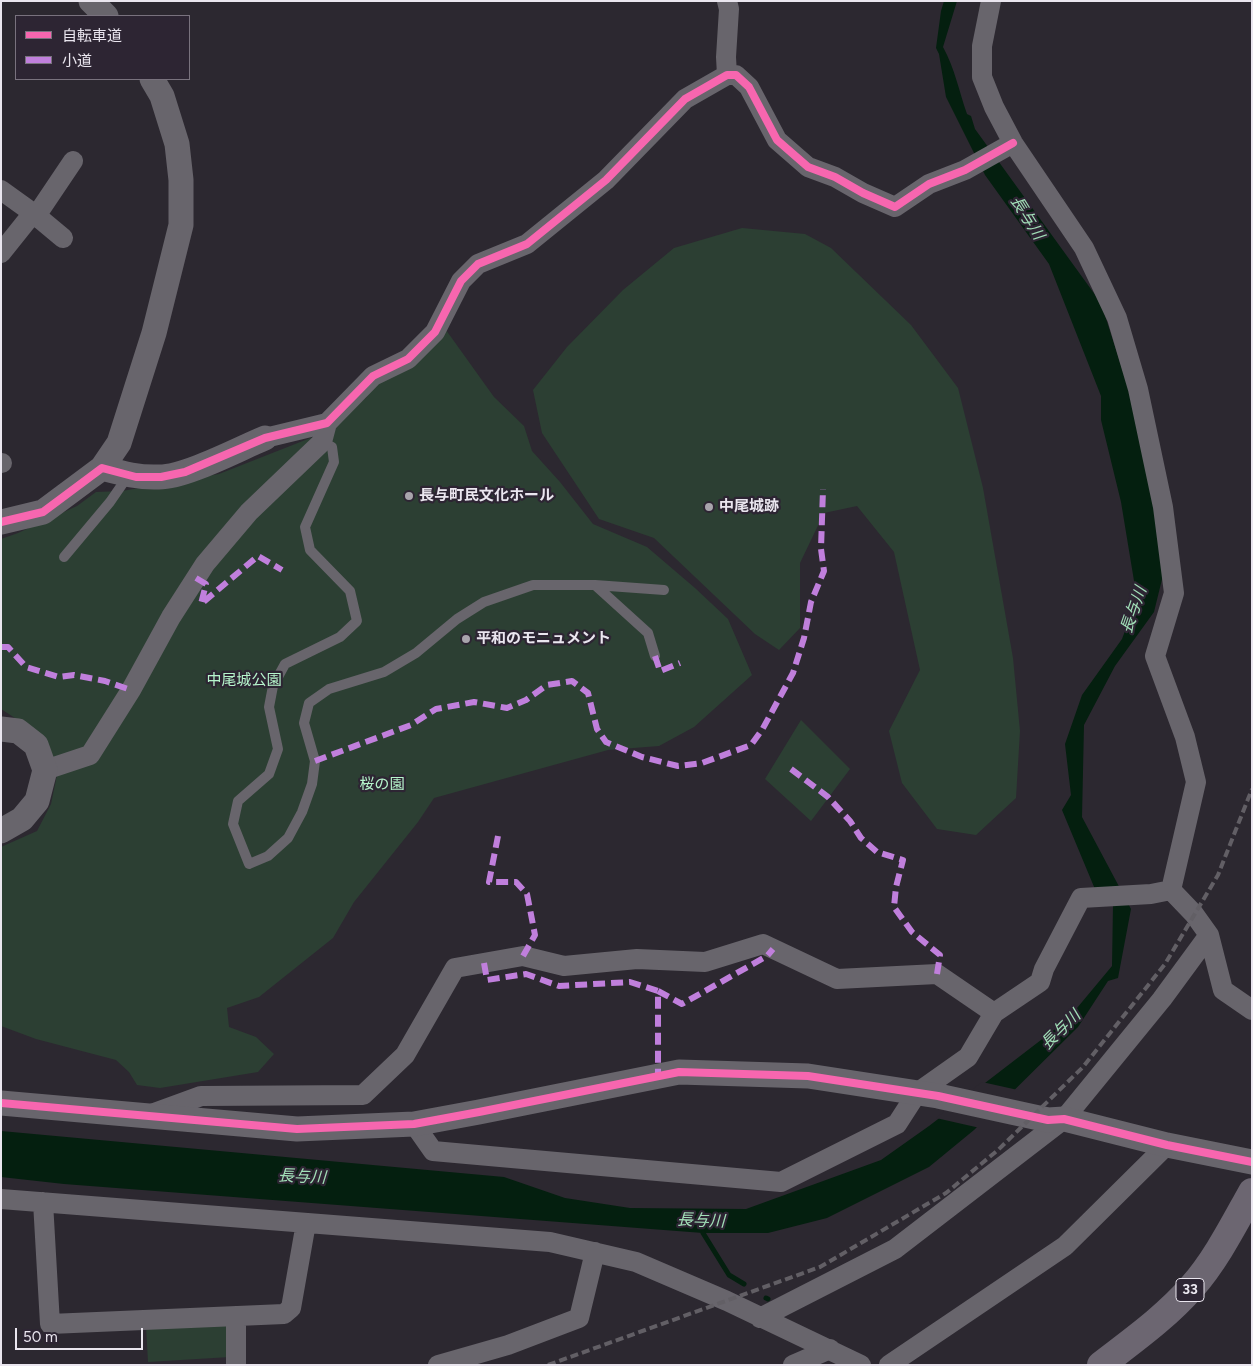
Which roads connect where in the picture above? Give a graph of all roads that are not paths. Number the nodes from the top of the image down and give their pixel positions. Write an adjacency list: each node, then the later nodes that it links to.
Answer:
1 (91, 1): 4 (street)
2 (728, 1): 5 (street)
3 (991, 1): 7 (street)
4 (105, 15)
5 (727, 74): 7 (street); 13 (street)
6 (153, 80): 15 (street)
7 (1010, 145): 25 (street)
8 (73, 161): 10 (street)
9 (1, 190): 10 (street)
10 (34, 214): 11 (street); 12 (street)
11 (63, 238)
12 (1, 253)
13 (324, 432): 14 (street); 19 (lane); 23 (street)
14 (265, 438): 16 (street)
15 (102, 468): 16 (street); 17 (street)
16 (128, 475): 18 (lane)
17 (1, 522)
18 (64, 558)
19 (595, 585): 20 (lane); 21 (lane)
20 (664, 590)
21 (655, 656)
22 (1, 729): 23 (street)
23 (45, 770): 24 (street)
24 (1, 831)
25 (1172, 890): 26 (street); 28 (street)
26 (1209, 935): 27 (street); 32 (street)
27 (1252, 1010)
28 (994, 1013): 29 (street); 31 (street)
29 (927, 1094): 32 (street); 33 (street); 33 (street)
30 (1, 1103): 31 (street)
31 (148, 1116): 33 (street)
32 (1056, 1120): 34 (street); 42 (street)
33 (414, 1124)
34 (1167, 1145): 35 (street); 48 (street)
35 (1252, 1162)
36 (1252, 1192): 49 (main road, 33)
37 (1, 1198): 38 (street)
38 (43, 1202): 39 (street); 41 (street)
39 (306, 1223): 40 (street); 41 (street)
40 (595, 1252): 42 (street); 45 (street)
41 (236, 1316): 44 (street)
42 (760, 1318): 43 (street)
43 (830, 1349): 46 (street); 47 (street)
44 (236, 1365)
45 (438, 1365)
46 (793, 1365)
47 (861, 1365)
48 (888, 1365)
49 (1101, 1365)

